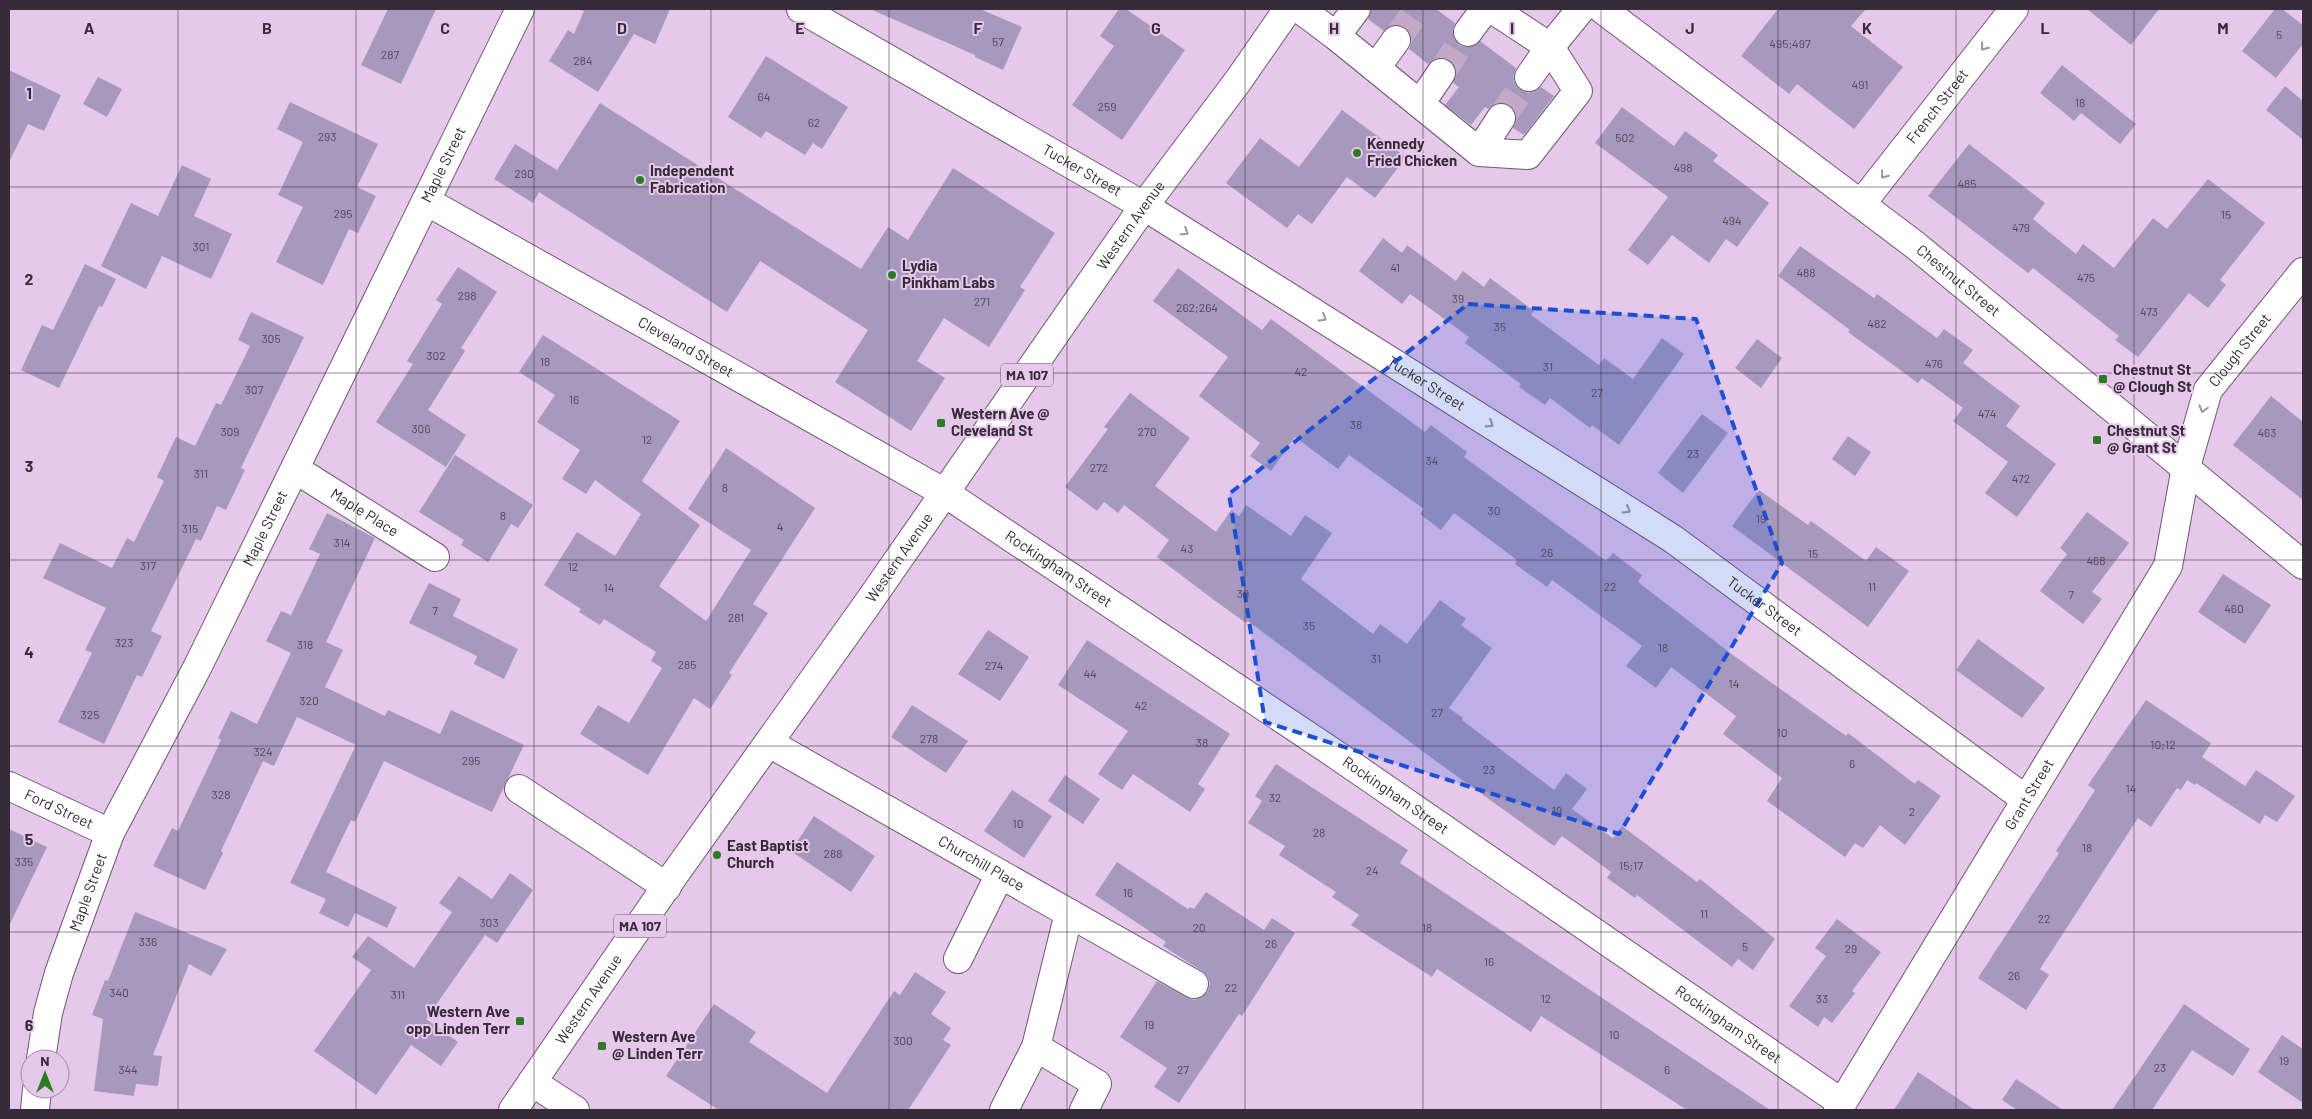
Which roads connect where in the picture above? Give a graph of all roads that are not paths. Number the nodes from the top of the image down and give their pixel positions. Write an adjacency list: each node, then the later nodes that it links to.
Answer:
1 (520, 9): 21 (street, Maple Street)
2 (801, 9): 23 (street, Tucker Street)
3 (1288, 9): 23 (street, Western Avenue / MA 107)
4 (1300, 9): 12 (street)
5 (1356, 9): 12 (street)
6 (1484, 9): 11 (street)
7 (1492, 9): 14 (street)
8 (1581, 9): 14 (street)
9 (1602, 9): 22 (street, Chestnut Street)
10 (2014, 9): 22 (street, French Street, one-way to 22)
11 (1468, 32)
12 (1336, 36): 15 (street)
13 (1396, 40): 15 (street)
14 (1550, 47): 17 (street); 20 (street)
15 (1376, 68): 18 (street)
16 (1441, 73): 18 (street)
17 (1529, 77)
18 (1420, 104): 20 (street)
19 (1501, 118): 20 (street)
20 (1479, 152)
21 (426, 201): 26 (street, Maple Street); 27 (street, Cleveland Street)
22 (1861, 204): 25 (street, Chestnut Street)
23 (1144, 206): 27 (street, Western Avenue / MA 107); 33 (street, Tucker Street, one-way to 33)
24 (2303, 272): 25 (street, Clough Street, one-way to 25)
25 (2186, 467): 29 (street, Chestnut Street); 33 (street, Grant Street)
26 (295, 469): 28 (street, Maple Place); 34 (street, Maple Street)
27 (945, 493): 30 (street, Western Avenue / MA 107); 43 (street, Rockingham Street)
28 (435, 557)
29 (2303, 565)
30 (769, 743): 35 (street, Churchill Place); 36 (street, Western Avenue / MA 107)
31 (9, 786): 34 (street, Ford Street)
32 (519, 789): 36 (street)
33 (2024, 799): 43 (street, Grant Street)
34 (110, 833): 41 (street, Maple Street)
35 (1000, 874): 37 (street, Churchill Place); 38 (street)
36 (667, 887): 42 (street, Western Avenue / MA 107)
37 (1069, 913): 39 (street, Churchill Place); 40 (street)
38 (958, 958)
39 (1194, 984)
40 (1036, 1047): 46 (street); 47 (street)
41 (43, 1049)
42 (532, 1082): 44 (street, Western Avenue / MA 107); 45 (street)
43 (1840, 1107)
44 (513, 1110)
45 (575, 1110)
46 (1004, 1110)
47 (1084, 1110)

